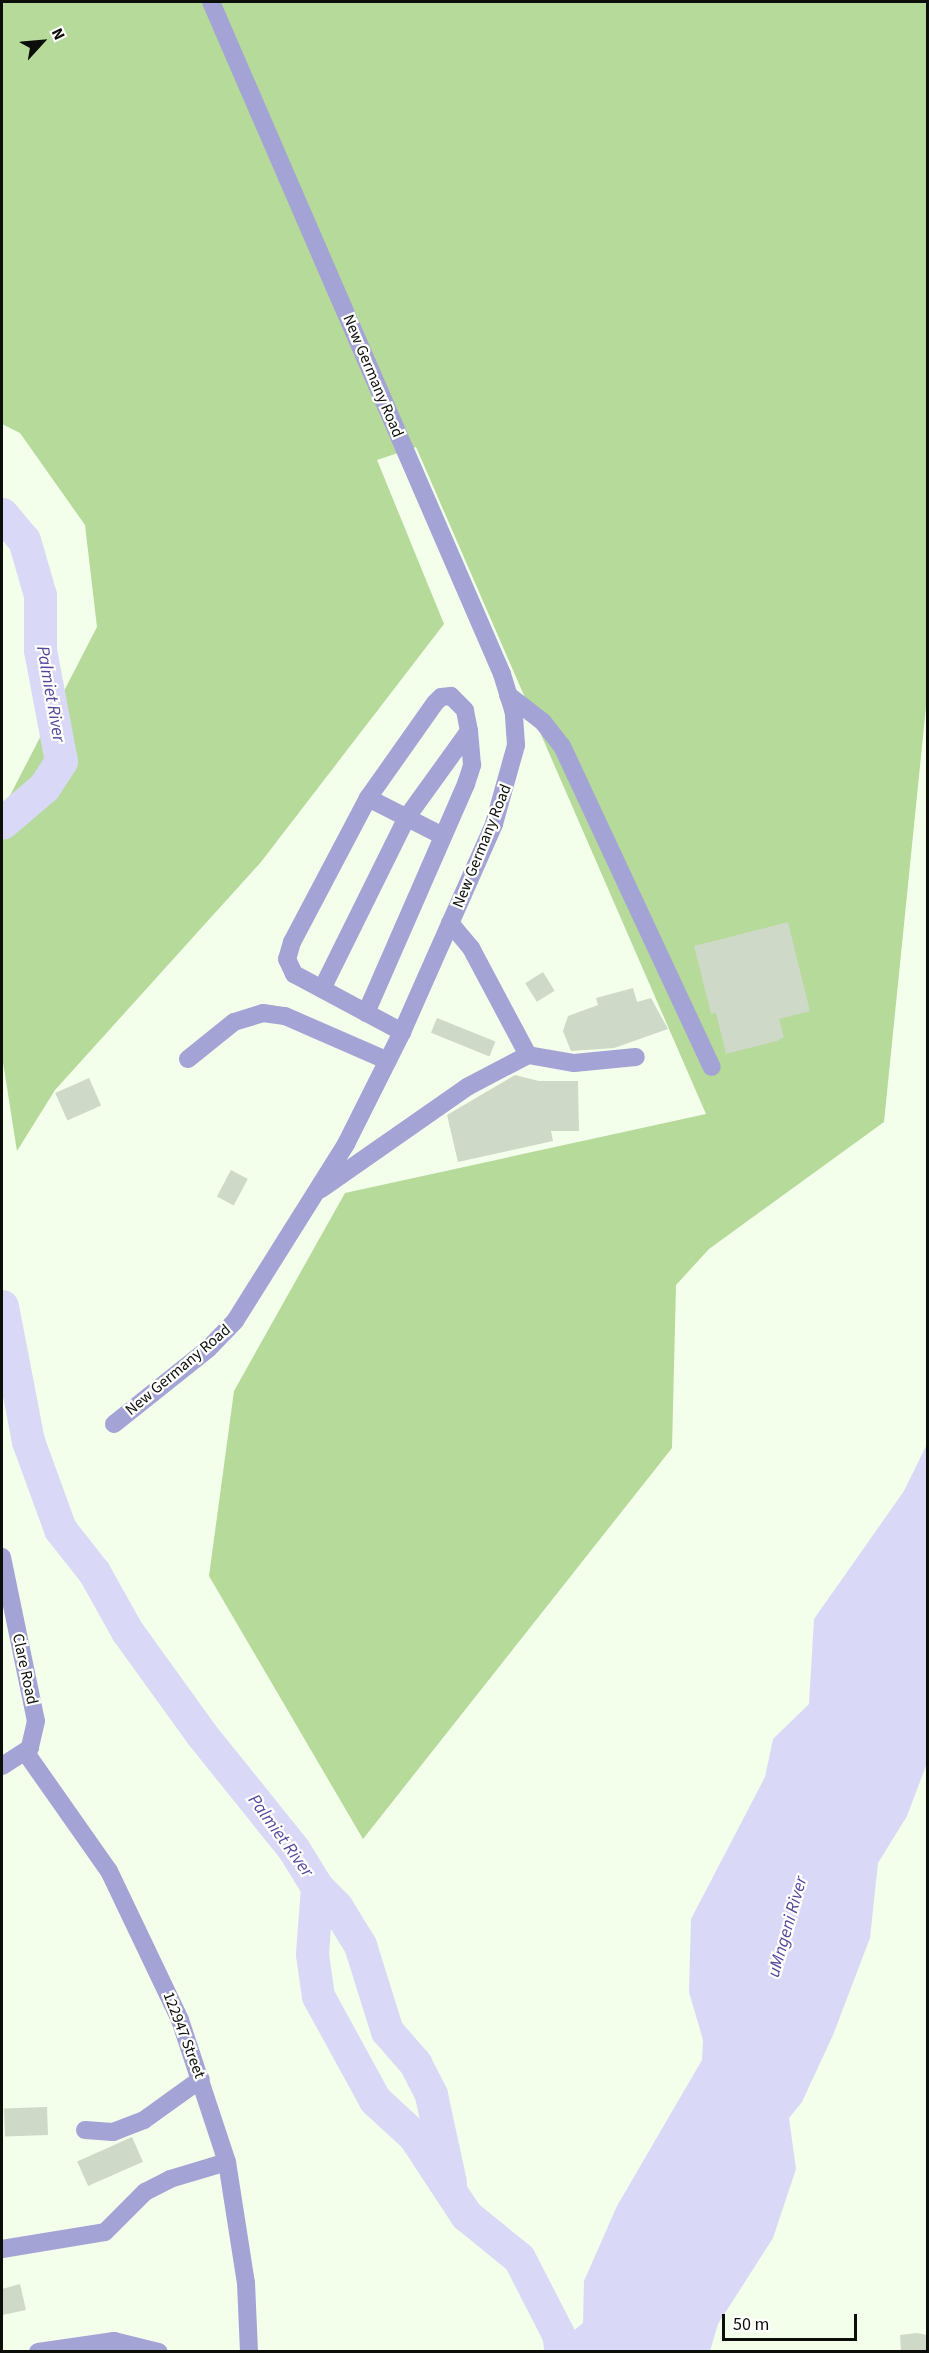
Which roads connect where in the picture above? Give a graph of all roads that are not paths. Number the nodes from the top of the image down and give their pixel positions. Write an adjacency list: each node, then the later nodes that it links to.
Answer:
1 (211, 2): 2 (street, New Germany Road)
2 (508, 695): 7 (street, New Germany Road); 15 (street)
3 (469, 731): 4 (street); 5 (street); 6 (street)
4 (368, 798): 5 (street); 8 (street)
5 (407, 817): 6 (street); 8 (street)
6 (443, 836): 9 (street)
7 (450, 923): 10 (street, New Germany Road); 11 (street)
8 (322, 988): 9 (street)
9 (366, 1012): 10 (street)
10 (402, 1032): 14 (street, New Germany Road)
11 (528, 1055): 12 (street); 16 (street)
12 (636, 1057)
13 (188, 1059): 14 (street)
14 (388, 1061): 16 (street, New Germany Road)
15 (712, 1068)
16 (316, 1193): 17 (street, New Germany Road)
17 (114, 1424)
18 (2, 1557): 19 (street, Clare Road)
19 (26, 1753): 20 (street); 21 (street, 122947 Street)
20 (2, 1766)
21 (201, 2079): 22 (street); 23 (street, 122947 Street)
22 (85, 2130)
23 (227, 2162): 24 (street); 27 (street, 122947 Street)
24 (2, 2249)
25 (38, 2352): 26 (street)
26 (159, 2352)
27 (249, 2352)

